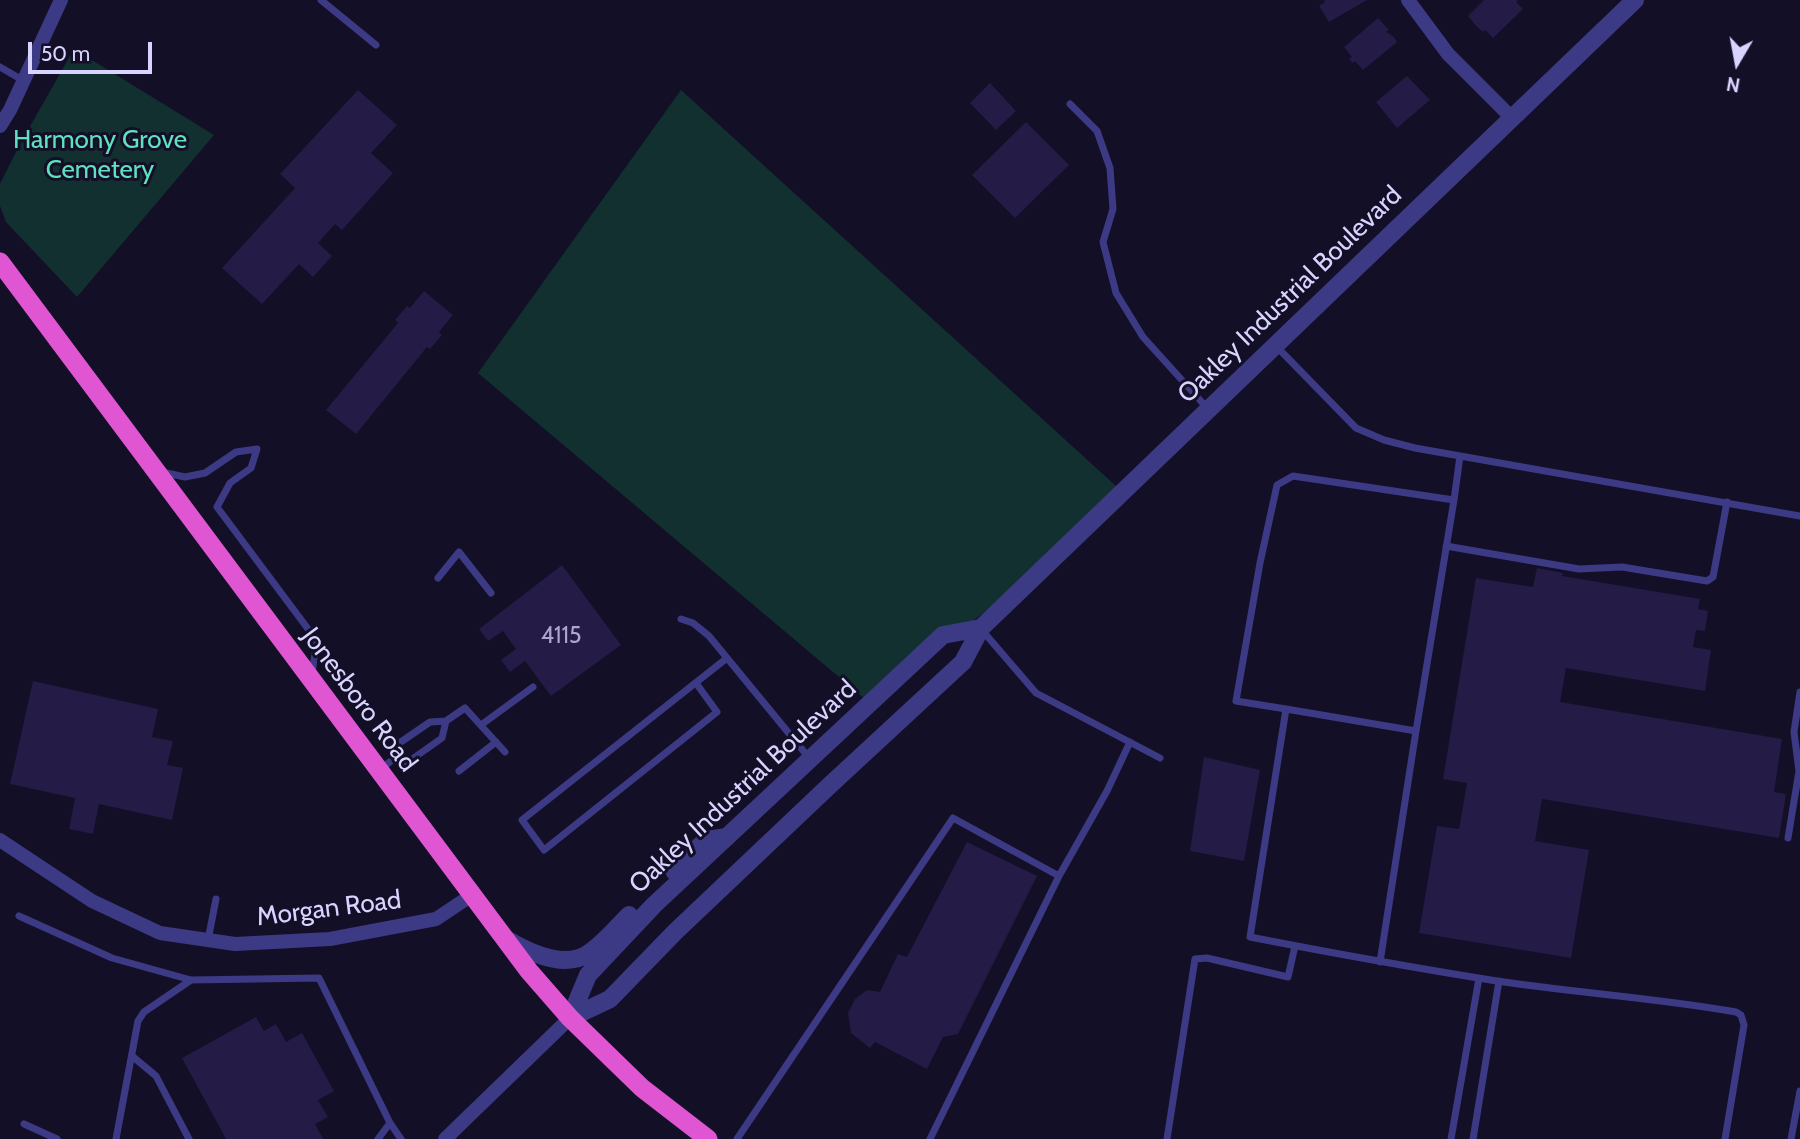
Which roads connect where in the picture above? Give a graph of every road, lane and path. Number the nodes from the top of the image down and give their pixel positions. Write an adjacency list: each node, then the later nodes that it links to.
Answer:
1 (61, 0): 7 (street)
2 (321, 0): 5 (lane)
3 (1408, 0): 9 (street)
4 (1635, 0): 9 (street, Oakley Industrial Boulevard)
5 (376, 46)
6 (0, 67): 7 (lane)
7 (24, 81): 10 (street)
8 (1070, 104): 13 (lane)
9 (1512, 118): 12 (street, Oakley Industrial Boulevard)
10 (0, 126)
11 (0, 262): 15 (highway, Jonesboro Road)
12 (1275, 345): 13 (street, Oakley Industrial Boulevard); 14 (lane)
13 (1209, 409): 23 (street, Oakley Industrial Boulevard)
14 (1460, 456): 16 (lane); 17 (lane)
15 (155, 470): 25 (highway, Jonesboro Road); 25 (lane)
16 (1454, 500): 19 (lane); 29 (lane)
17 (1727, 502): 18 (lane); 19 (lane)
18 (1800, 516)
19 (1446, 547): 32 (lane)
20 (438, 578): 21 (lane)
21 (491, 593)
22 (681, 620): 24 (lane)
23 (981, 628): 34 (lane); 37 (street, Oakley Industrial Boulevard); 54 (street, Oakley Industrial Boulevard)
24 (727, 659): 26 (lane); 37 (lane)
25 (312, 680): 38 (highway, Jonesboro Road)
26 (696, 683): 26 (lane)
27 (533, 687): 31 (lane)
28 (1800, 692): 41 (lane)
29 (1286, 709): 32 (lane); 49 (lane)
30 (446, 721): 31 (lane); 38 (lane); 38 (lane)
31 (481, 726): 33 (lane)
32 (1416, 731): 50 (lane)
33 (496, 742): 35 (lane); 39 (lane)
34 (1130, 743): 36 (lane); 43 (lane)
35 (505, 752)
36 (1160, 758)
37 (811, 759): 40 (street, Oakley Industrial Boulevard)
38 (385, 765): 44 (highway, Jonesboro Road)
39 (459, 771)
40 (727, 837): 47 (street); 54 (street, Oakley Industrial Boulevard)
41 (1788, 838)
42 (0, 840): 48 (street, Morgan Road)
43 (1059, 876): 66 (lane); 67 (lane)
44 (472, 895): 47 (highway, Jonesboro Road); 48 (street, Morgan Road)
45 (216, 900): 48 (lane)
46 (19, 916): 52 (lane)
47 (504, 938): 54 (highway, Jonesboro Road)
48 (208, 941)
49 (1294, 946): 50 (lane); 68 (lane)
50 (1380, 962): 51 (lane)
51 (1479, 978): 53 (lane); 69 (lane)
52 (191, 980): 55 (lane); 57 (lane)
53 (1499, 981): 70 (lane); 71 (lane)
54 (570, 1018): 64 (street, Oakley Industrial Boulevard); 65 (highway, Jonesboro Road)
55 (132, 1056): 60 (lane); 61 (lane)
56 (1800, 1091): 72 (lane)
57 (390, 1123): 62 (lane); 63 (lane)
58 (24, 1124): 59 (lane)
59 (57, 1139)
60 (116, 1139)
61 (189, 1139)
62 (378, 1139)
63 (401, 1139)
64 (445, 1139)
65 (708, 1139)
66 (737, 1139)
67 (930, 1139)
68 (1167, 1139)
69 (1451, 1139)
70 (1474, 1139)
71 (1725, 1139)
72 (1791, 1139)

